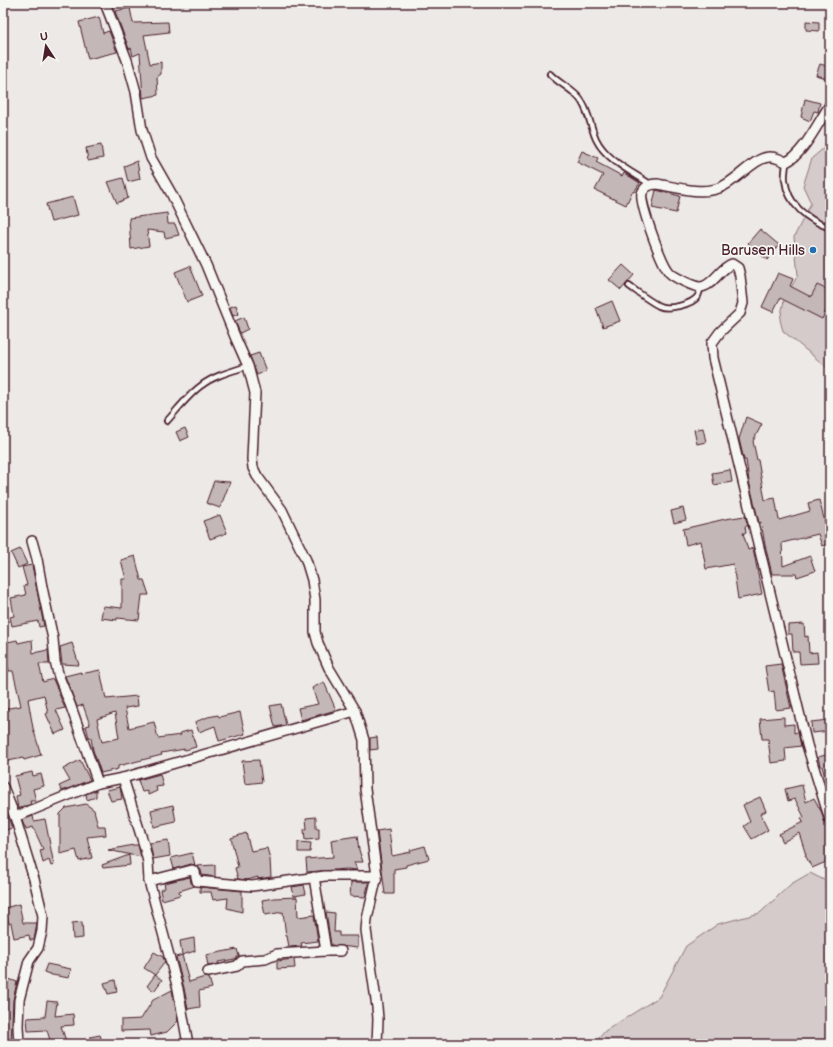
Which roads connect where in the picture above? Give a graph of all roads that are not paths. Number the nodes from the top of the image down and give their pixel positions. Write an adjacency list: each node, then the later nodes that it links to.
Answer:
1 (105, 3): 9 (street)
2 (550, 74): 5 (lane)
3 (830, 105): 4 (street)
4 (786, 162): 5 (street); 6 (lane)
5 (650, 184): 8 (street)
6 (830, 228)
7 (629, 286): 8 (lane)
8 (701, 287): 17 (street)
9 (248, 366): 10 (lane); 12 (street)
10 (168, 421)
11 (32, 541): 14 (street)
12 (355, 711): 13 (street); 18 (street)
13 (123, 778): 14 (street); 20 (street)
14 (98, 783): 16 (street)
15 (3, 787): 16 (street)
16 (15, 817): 24 (street)
17 (830, 820)
18 (377, 876): 19 (street); 26 (street)
19 (314, 877): 20 (street); 21 (street)
20 (149, 881): 25 (street)
21 (326, 951): 22 (street); 23 (street)
22 (341, 952)
23 (208, 972)
24 (19, 1044)
25 (188, 1044)
26 (377, 1044)

